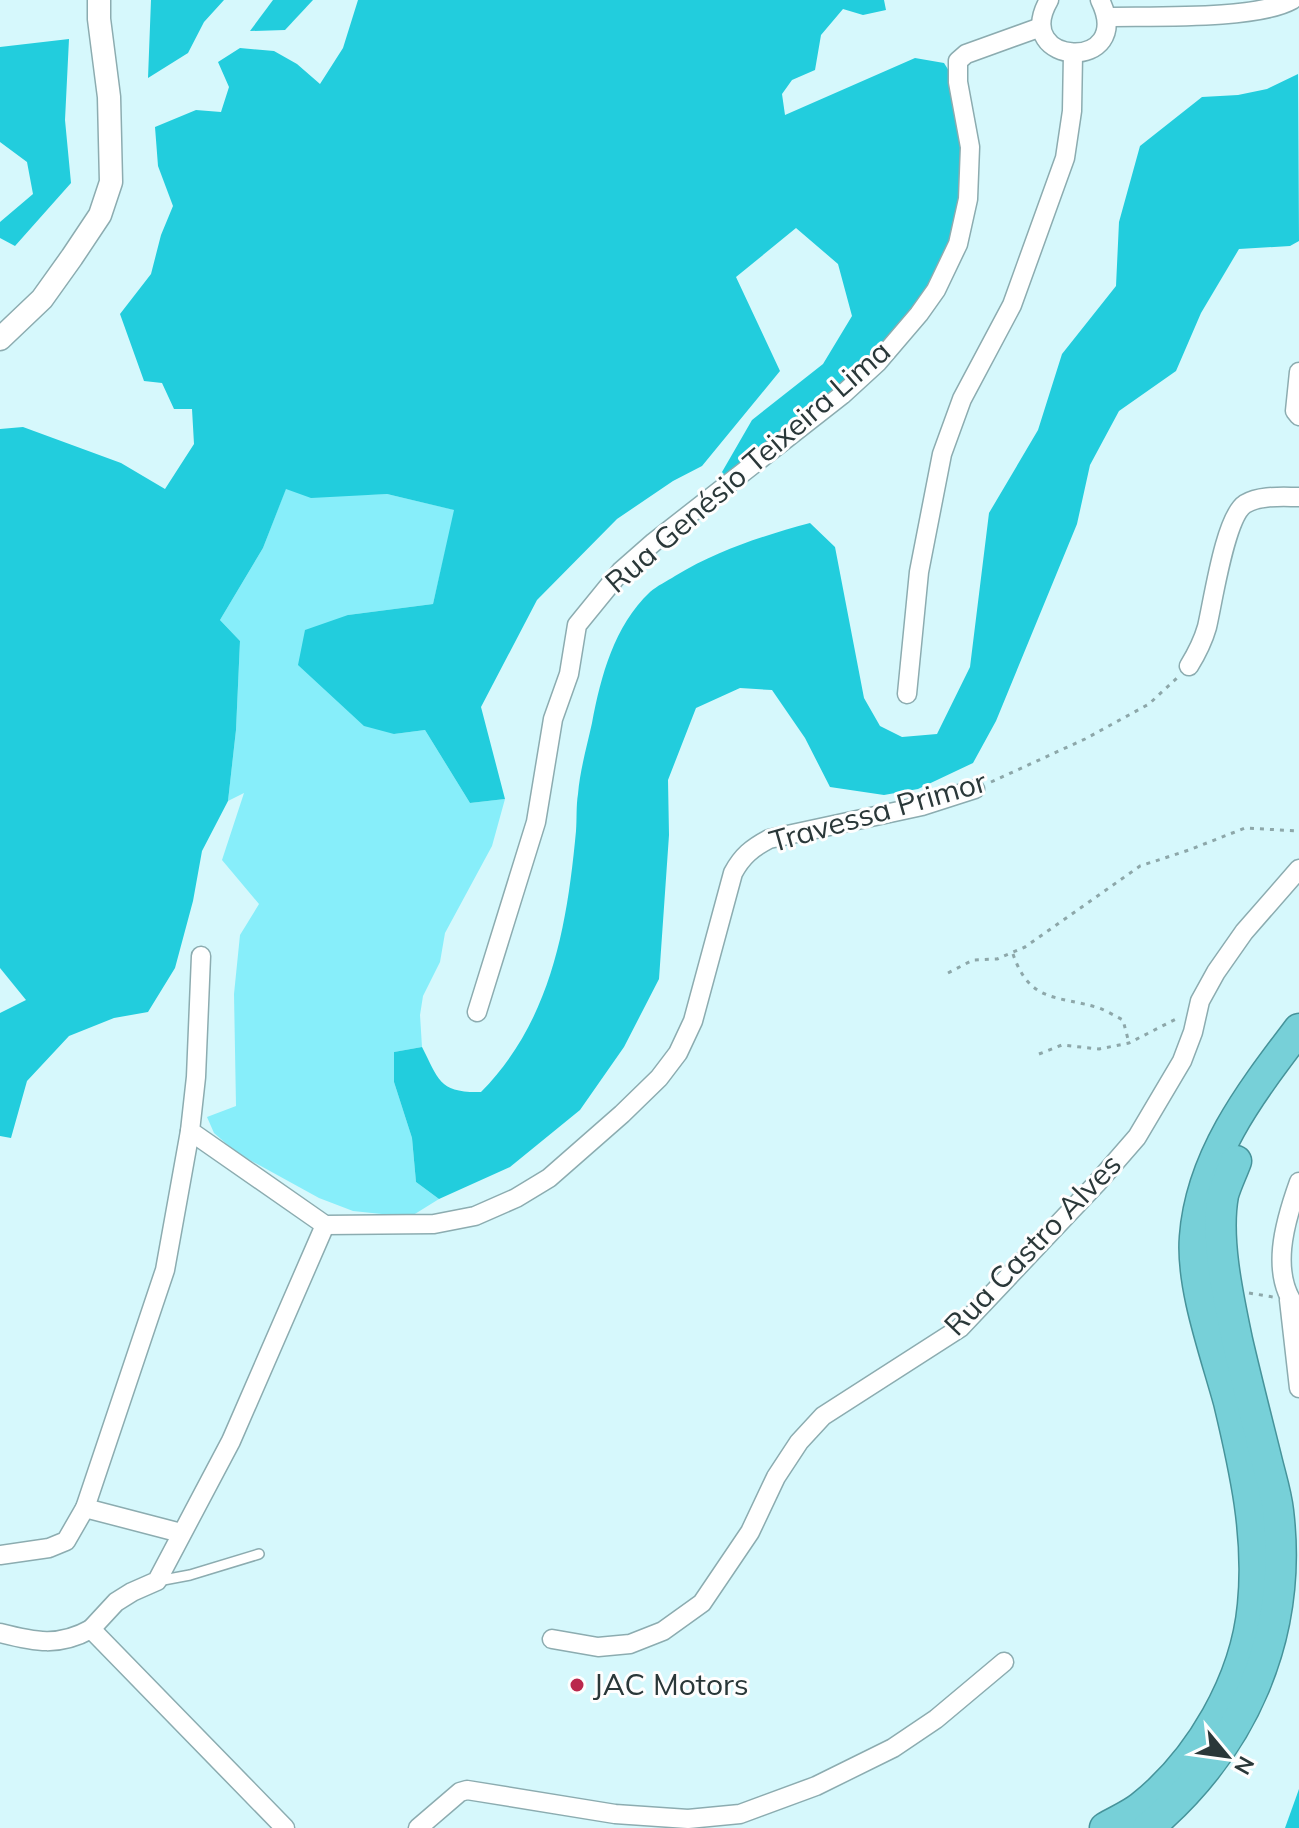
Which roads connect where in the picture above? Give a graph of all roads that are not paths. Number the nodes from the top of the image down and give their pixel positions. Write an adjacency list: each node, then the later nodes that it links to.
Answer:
1 (99, 0): 7 (street)
2 (1049, 0): 5 (street)
3 (1292, 0): 4 (street)
4 (1104, 9): 6 (street)
5 (1041, 27): 6 (street); 16 (street, Rua Genésio Teixeira Lima)
6 (1073, 54): 12 (street)
7 (0, 339)
8 (1299, 372): 9 (street)
9 (1299, 416)
10 (1299, 497): 11 (street)
11 (1189, 666)
12 (907, 694)
13 (975, 789): 21 (street, Travessa Primor)
14 (1299, 869): 31 (street, Rua Castro Alves)
15 (201, 956): 19 (street)
16 (477, 1012)
17 (1299, 1029): 35 (highway)
18 (1299, 1060): 36 (highway)
19 (190, 1131): 21 (street); 24 (street)
20 (1299, 1182): 22 (street)
21 (325, 1225): 25 (street)
22 (1294, 1305): 23 (street)
23 (1299, 1388)
24 (85, 1508): 25 (street); 27 (street)
25 (181, 1533): 28 (street)
26 (259, 1554): 28 (lane)
27 (0, 1555)
28 (157, 1581): 29 (street)
29 (91, 1629): 30 (street); 33 (street)
30 (0, 1633)
31 (552, 1639)
32 (1004, 1662): 34 (street)
33 (285, 1828)
34 (418, 1828)
35 (1105, 1828)
36 (1148, 1828)

